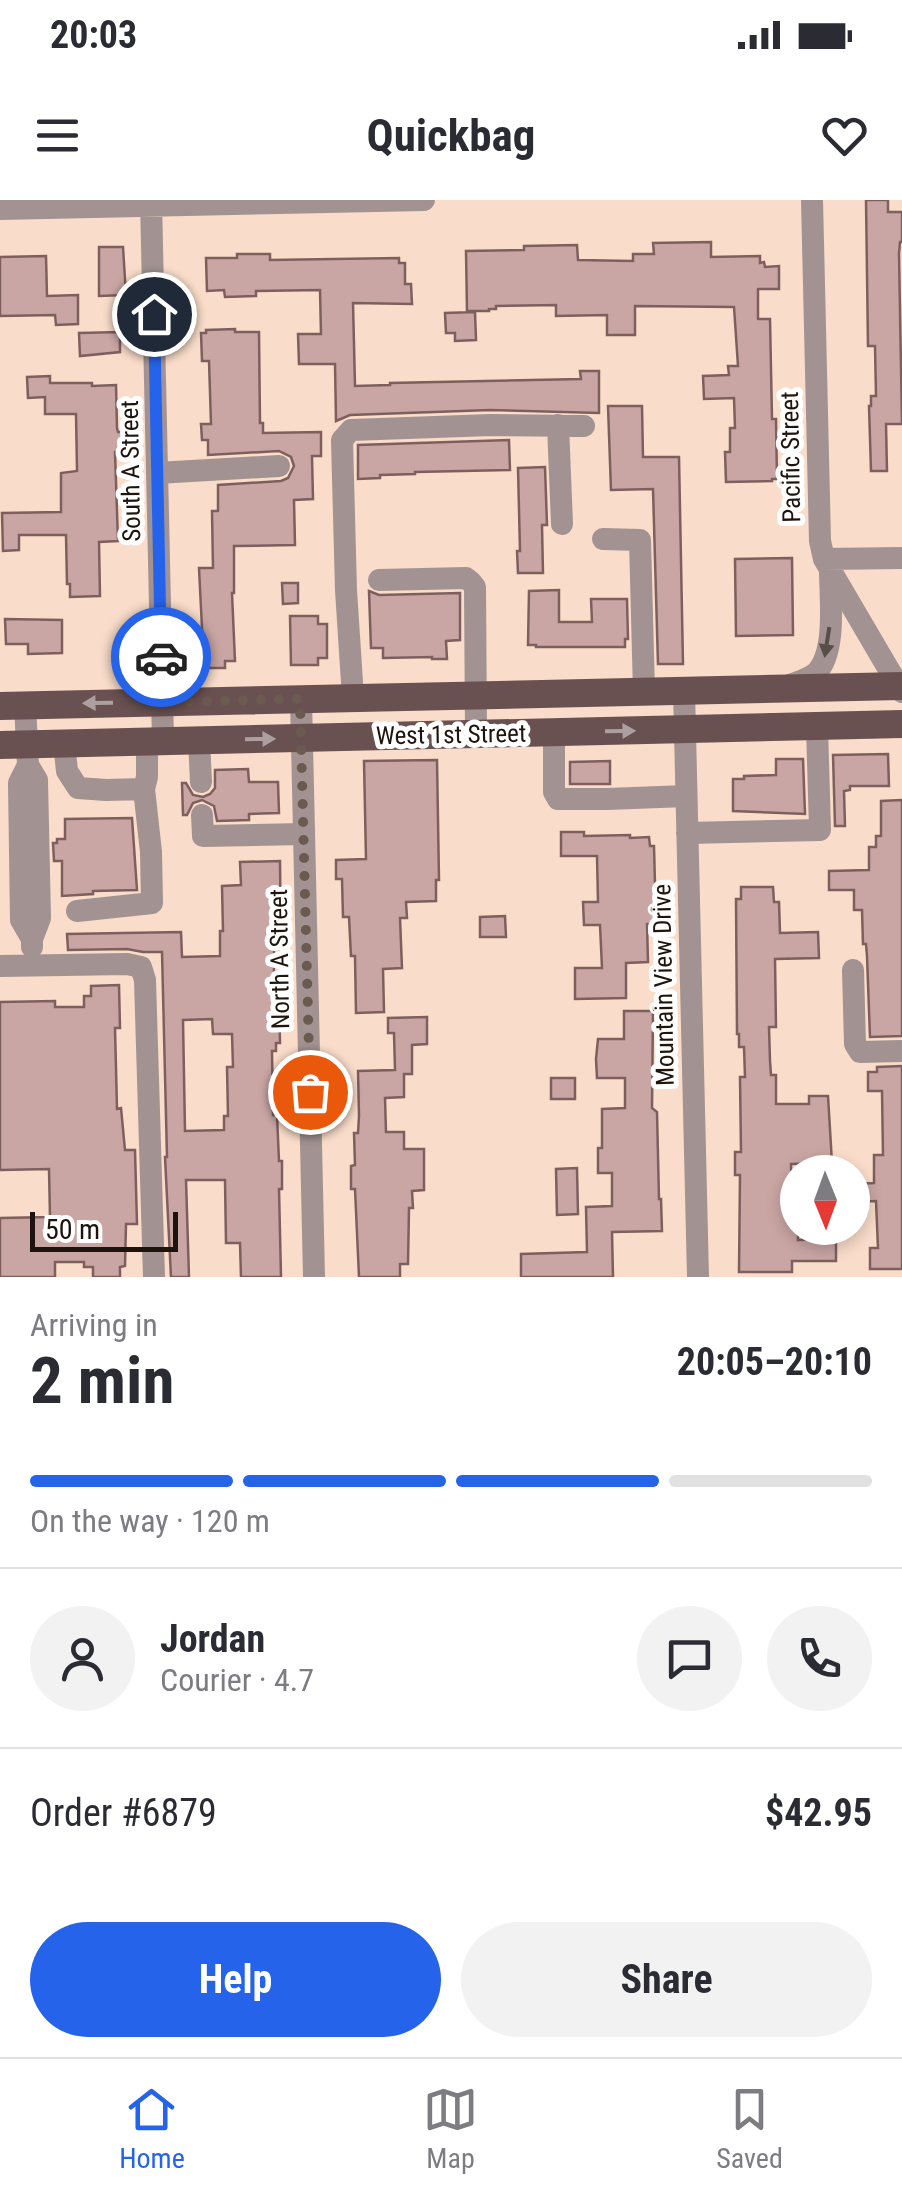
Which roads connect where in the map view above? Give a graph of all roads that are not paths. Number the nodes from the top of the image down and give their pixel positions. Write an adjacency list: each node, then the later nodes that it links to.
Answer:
1 (424, 200): 3 (street)
2 (812, 200): 12 (street, Pacific Street)
3 (151, 203): 4 (street); 8 (street, South A Street)
4 (0, 208)
5 (558, 425): 6 (street); 9 (street); 19 (street)
6 (584, 426)
7 (279, 466): 8 (street)
8 (157, 472): 21 (street, South A Street)
9 (562, 524)
10 (603, 538): 17 (street)
11 (902, 558): 12 (street)
12 (827, 563): 14 (street, Pacific Street); 15 (street, one-way to 15)
13 (379, 580): 18 (street)
14 (901, 688): 15 (main road, West 1st Street)
15 (778, 689): 16 (main road, West 1st Street)
16 (684, 691): 17 (main road, West 1st Street); 25 (street, Mountain View Drive)
17 (644, 692): 18 (main road, West 1st Street)
18 (476, 695): 19 (main road, West 1st Street); 27 (street)
19 (353, 698): 20 (main road, West 1st Street)
20 (300, 699): 21 (main road, West 1st Street); 28 (street, North A Street)
21 (162, 702): 22 (main road, West 1st Street, one-way to 22); 30 (street, South A Street)
22 (12, 705): 32 (street)
23 (902, 724): 24 (main road, West 1st Street)
24 (816, 726): 25 (main road, West 1st Street); 37 (street)
25 (684, 729): 26 (main road, West 1st Street, one-way to 25); 35 (street, Mountain View Drive)
26 (554, 732): 27 (main road, West 1st Street); 35 (street)
27 (476, 734): 28 (main road, West 1st Street)
28 (302, 738): 29 (main road, West 1st Street, one-way to 28); 38 (street, North A Street)
29 (199, 740): 30 (main road, West 1st Street); 33 (street)
30 (155, 741): 31 (main road, West 1st Street); 34 (street, South A Street)
31 (64, 743): 32 (main road, West 1st Street); 34 (street)
32 (18, 751): 40 (street)
33 (201, 782)
34 (144, 789): 39 (street, South A Street)
35 (686, 796): 37 (street, Mountain View Drive)
36 (202, 815): 38 (street)
37 (687, 832): 46 (street, Mountain View Drive)
38 (304, 834): 45 (street, North A Street)
39 (77, 911)
40 (33, 965): 41 (street); 44 (street)
41 (0, 966)
42 (854, 970): 43 (street)
43 (902, 1050)
44 (154, 1277)
45 (314, 1277)
46 (698, 1277)

